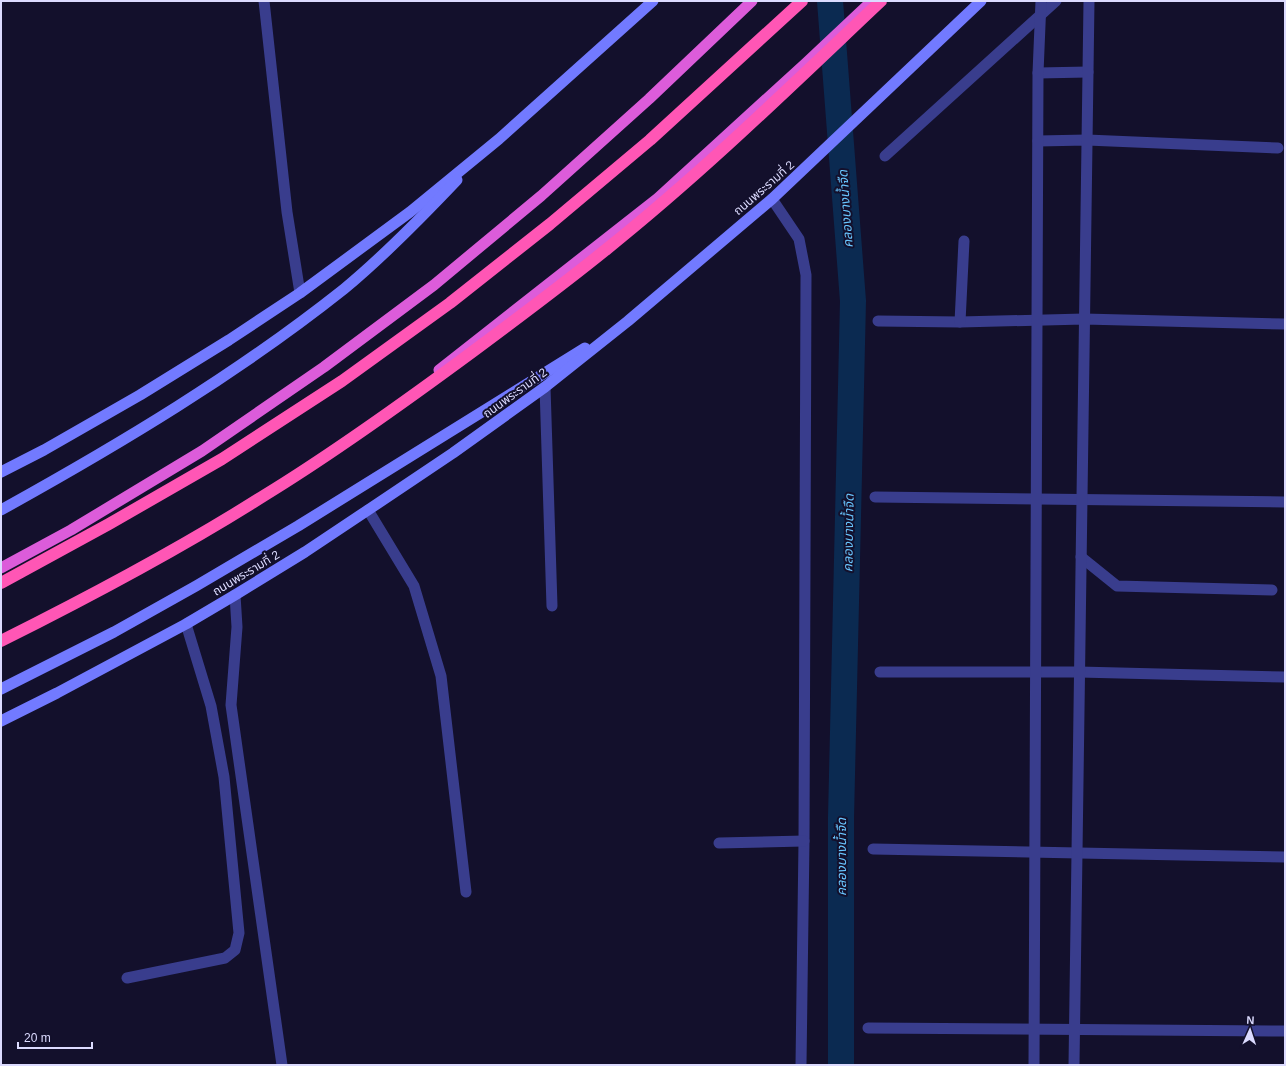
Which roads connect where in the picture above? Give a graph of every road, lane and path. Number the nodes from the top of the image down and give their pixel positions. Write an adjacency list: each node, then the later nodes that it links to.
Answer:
1 (264, 1): 21 (street)
2 (653, 1): 14 (main road)
3 (752, 1): 37 (highway)
4 (802, 1): 38 (highway)
5 (872, 1): 44 (highway)
6 (881, 1): 43 (highway, bridge)
7 (982, 1): 19 (main road, ถนนพระรามที่ 2)
8 (1041, 1): 11 (street)
9 (1056, 1): 11 (street)
10 (1090, 1): 12 (street)
11 (1041, 14): 13 (street); 18 (street)
12 (1088, 72): 13 (street); 15 (street)
13 (1038, 73): 16 (street)
14 (499, 139): 21 (main road); 34 (main road)
15 (1087, 140): 16 (street); 17 (street); 23 (street)
16 (1038, 141): 22 (street)
17 (1278, 148)
18 (885, 156)
19 (772, 199): 24 (main road, ถนนพระรามที่ 2); 51 (street)
20 (964, 241): 26 (street)
21 (300, 293): 29 (main road)
22 (1037, 320): 23 (street); 26 (street); 32 (street)
23 (1084, 320): 27 (street); 31 (street)
24 (628, 321): 28 (main road, ถนนพระรามที่ 2); 49 (main road)
25 (878, 321): 26 (street)
26 (960, 322)
27 (1285, 324)
28 (546, 387): 35 (main road, ถนนพระรามที่ 2); 41 (street)
29 (1, 472)
30 (875, 497): 32 (street)
31 (1081, 498): 32 (street); 33 (street); 36 (street)
32 (1036, 499): 46 (street)
33 (1285, 502)
34 (1, 510)
35 (368, 510): 40 (main road, ถนนพระรามที่ 2); 57 (street)
36 (1081, 556): 39 (street); 47 (street)
37 (1, 568)
38 (1, 583)
39 (1272, 590)
40 (235, 595): 42 (main road, ถนนพระรามที่ 2); 63 (street)
41 (552, 606)
42 (186, 624): 50 (main road, ถนนพระรามที่ 2); 58 (street)
43 (1, 641)
44 (1, 647)
45 (880, 672): 46 (street)
46 (1036, 672): 47 (street); 54 (street)
47 (1079, 672): 48 (street); 55 (street)
48 (1285, 677)
49 (1, 689)
50 (1, 721)
51 (804, 841): 52 (street); 64 (street)
52 (719, 843)
53 (873, 849): 54 (street)
54 (1035, 852): 55 (street); 61 (street)
55 (1076, 852): 56 (street); 60 (street)
56 (1285, 857)
57 (466, 892)
58 (127, 978)
59 (868, 1028): 61 (street)
60 (1074, 1029): 61 (street); 62 (street); 66 (street)
61 (1034, 1030): 65 (street)
62 (1285, 1031)
63 (282, 1065)
64 (802, 1065)
65 (1034, 1065)
66 (1074, 1065)

